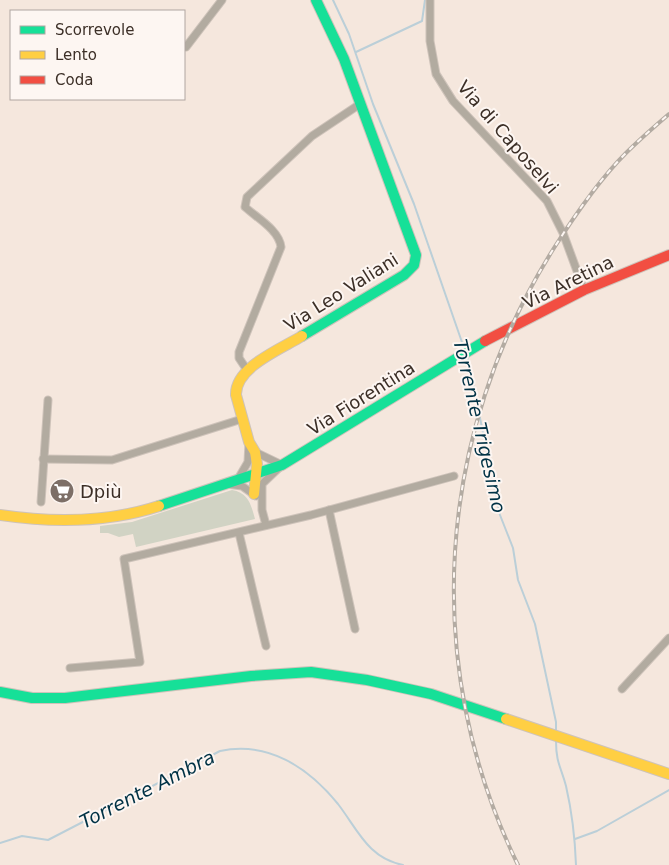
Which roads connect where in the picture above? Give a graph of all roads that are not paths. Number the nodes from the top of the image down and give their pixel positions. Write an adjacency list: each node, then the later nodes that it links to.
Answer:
1 (222, 0): 4 (street)
2 (316, 0): 5 (street, Via Leo Valiani)
3 (430, 0): 7 (street, Via di Caposelvi)
4 (186, 47)
5 (360, 104): 9 (street); 9 (street, Via Leo Valiani)
6 (669, 255): 7 (street, Via Aretina)
7 (584, 290): 8 (street, Via Aretina)
8 (482, 343): 16 (street, Via Fiorentina)
9 (247, 370): 11 (street)
10 (48, 400): 14 (street)
11 (242, 420): 12 (street); 14 (street)
12 (249, 442): 13 (street); 15 (street)
13 (255, 452): 16 (street); 17 (street)
14 (43, 459): 22 (street)
15 (248, 462): 17 (street); 19 (street)
16 (282, 465): 17 (street, Via Fiorentina); 20 (street)
17 (255, 475): 19 (street, Via Fiorentina); 20 (street); 21 (street)
18 (454, 476): 23 (street)
19 (231, 483): 21 (street); 24 (street, Via Fiorentina)
20 (262, 484): 21 (street)
21 (258, 498): 25 (street)
22 (41, 502)
23 (329, 510): 25 (street); 27 (street)
24 (0, 515)
25 (266, 525): 26 (street)
26 (239, 533): 29 (street); 30 (street)
27 (355, 629)
28 (669, 638): 31 (street)
29 (266, 646)
30 (70, 668)
31 (622, 689)
32 (0, 692): 33 (street)
33 (669, 774)

